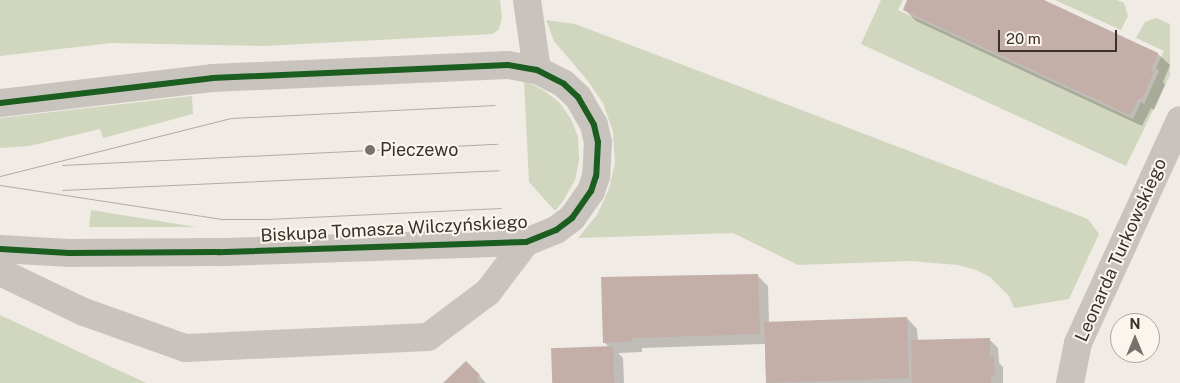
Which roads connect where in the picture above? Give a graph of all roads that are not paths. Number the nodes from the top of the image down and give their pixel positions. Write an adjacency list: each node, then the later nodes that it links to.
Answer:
1 (527, 0): 2 (street)
2 (537, 70): 3 (street, Biskupa Tomasza Wilczyńskiego); 5 (street, Biskupa Tomasza Wilczyńskiego)
3 (0, 103)
4 (1180, 120): 8 (street, Leonarda Turkowskiego)
5 (526, 242): 6 (street, Biskupa Tomasza Wilczyńskiego); 7 (street)
6 (0, 248)
7 (0, 272)
8 (1070, 383)

